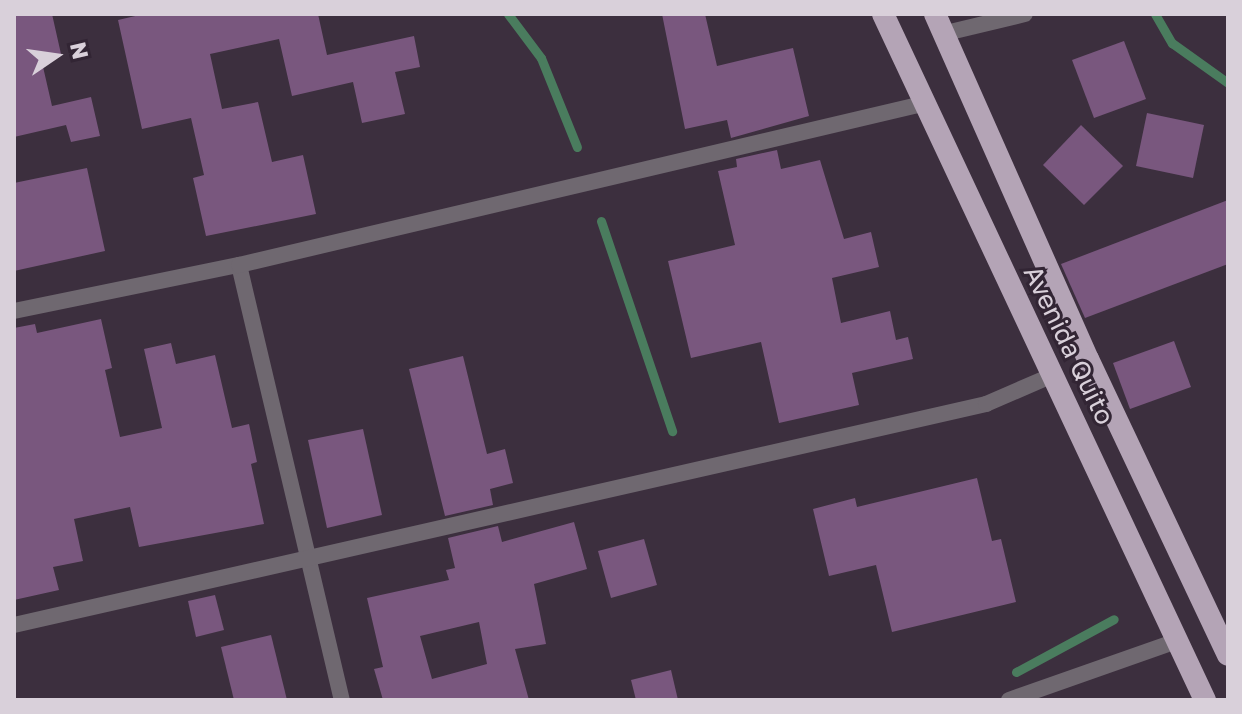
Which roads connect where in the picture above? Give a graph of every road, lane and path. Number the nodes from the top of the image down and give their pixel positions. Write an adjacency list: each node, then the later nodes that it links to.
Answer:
1 (883, 14): 4 (highway, Avenida Quito)
2 (1025, 14): 3 (street)
3 (941, 24): 11 (highway, Avenida Quito)
4 (922, 104): 5 (street); 7 (highway, Avenida Quito)
5 (239, 265): 6 (street); 8 (street)
6 (14, 311)
7 (1053, 375): 8 (street); 10 (highway, Avenida Quito)
8 (309, 557): 9 (street); 12 (street)
9 (14, 625)
10 (1179, 640): 13 (street); 14 (highway, Avenida Quito)
11 (1228, 655)
12 (342, 700)
13 (1009, 700)
14 (1205, 700)

